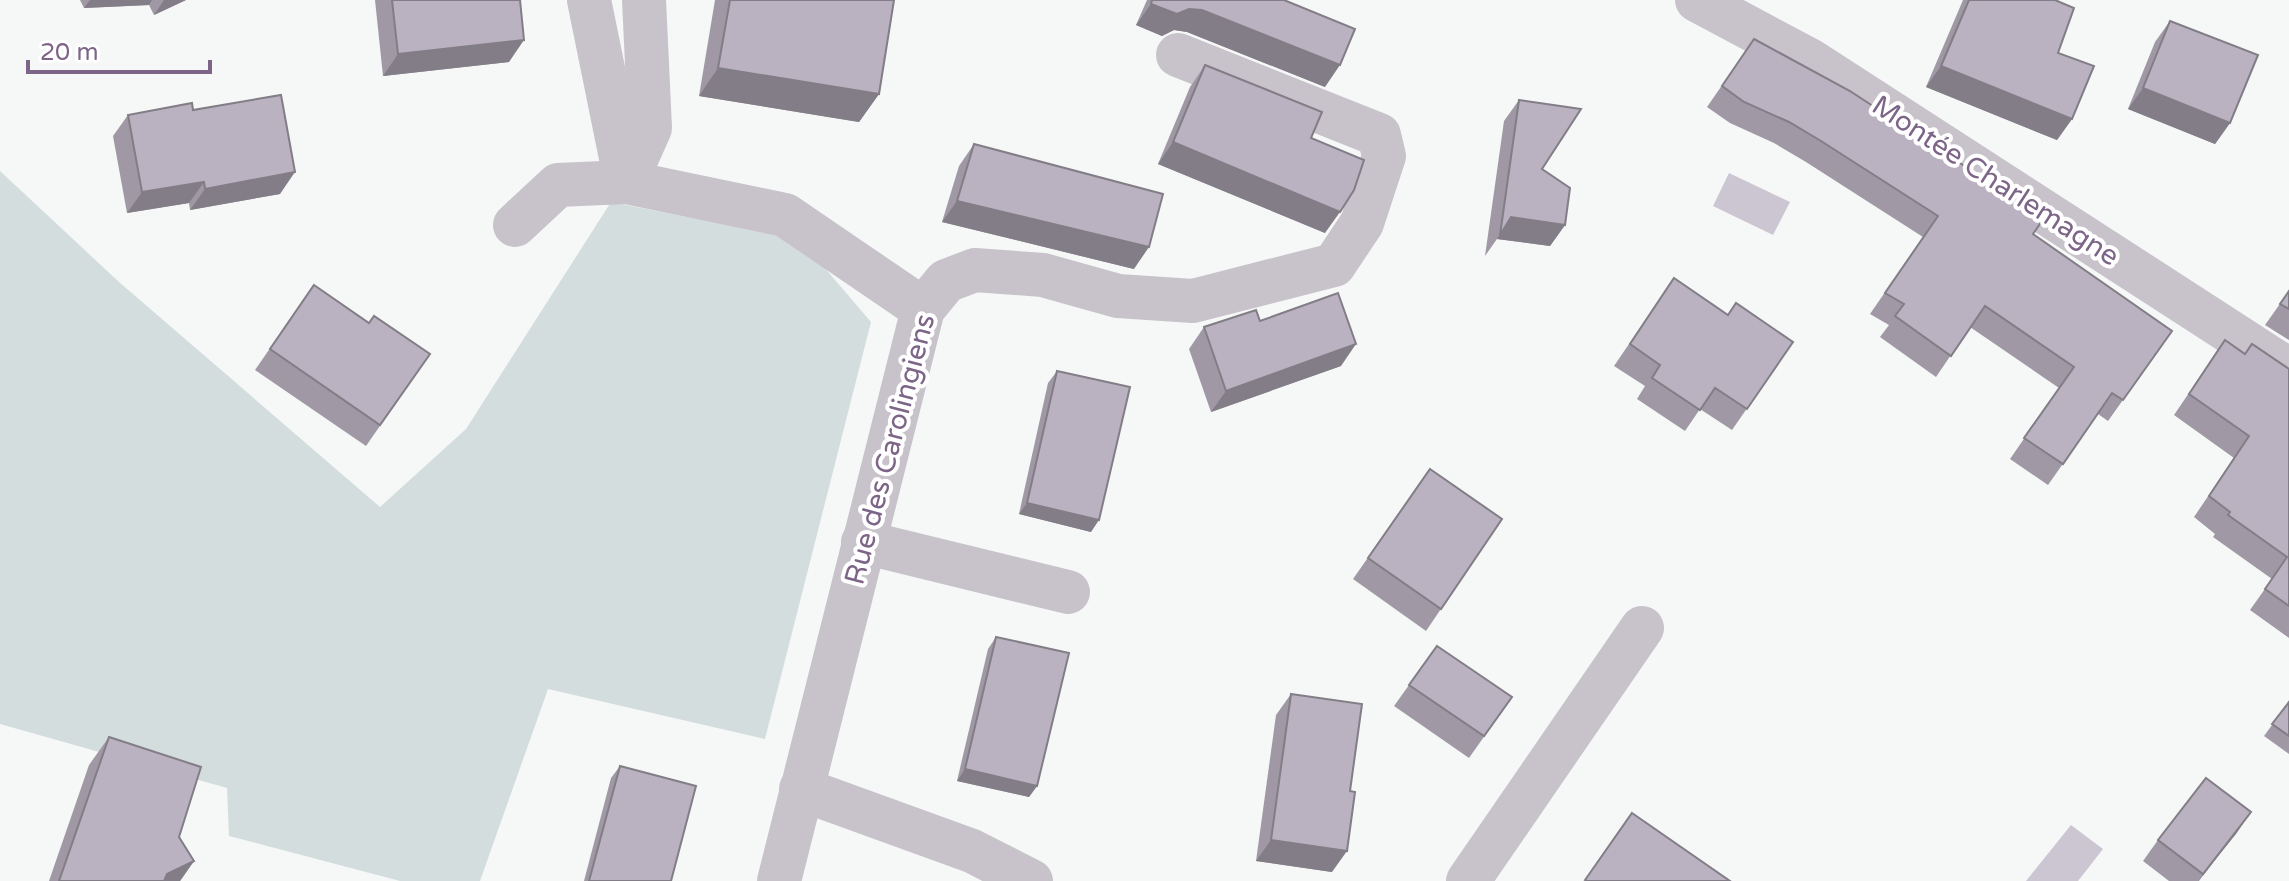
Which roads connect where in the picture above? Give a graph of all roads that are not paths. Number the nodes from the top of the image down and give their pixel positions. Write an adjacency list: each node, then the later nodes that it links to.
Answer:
1 (589, 0): 5 (street)
2 (644, 0): 5 (street)
3 (1697, 0): 8 (street, Montée Charlemagne)
4 (1178, 55): 7 (street, Rue des Carolingiens)
5 (626, 182): 6 (street); 7 (street)
6 (515, 225)
7 (923, 309): 9 (street, Rue des Carolingiens)
8 (2289, 370)
9 (863, 542): 10 (street); 12 (street, Rue des Carolingiens)
10 (1068, 592)
11 (1642, 628): 15 (street)
12 (801, 789): 13 (street, Rue des Carolingiens); 14 (street)
13 (779, 881)
14 (1031, 881)
15 (1468, 881)

